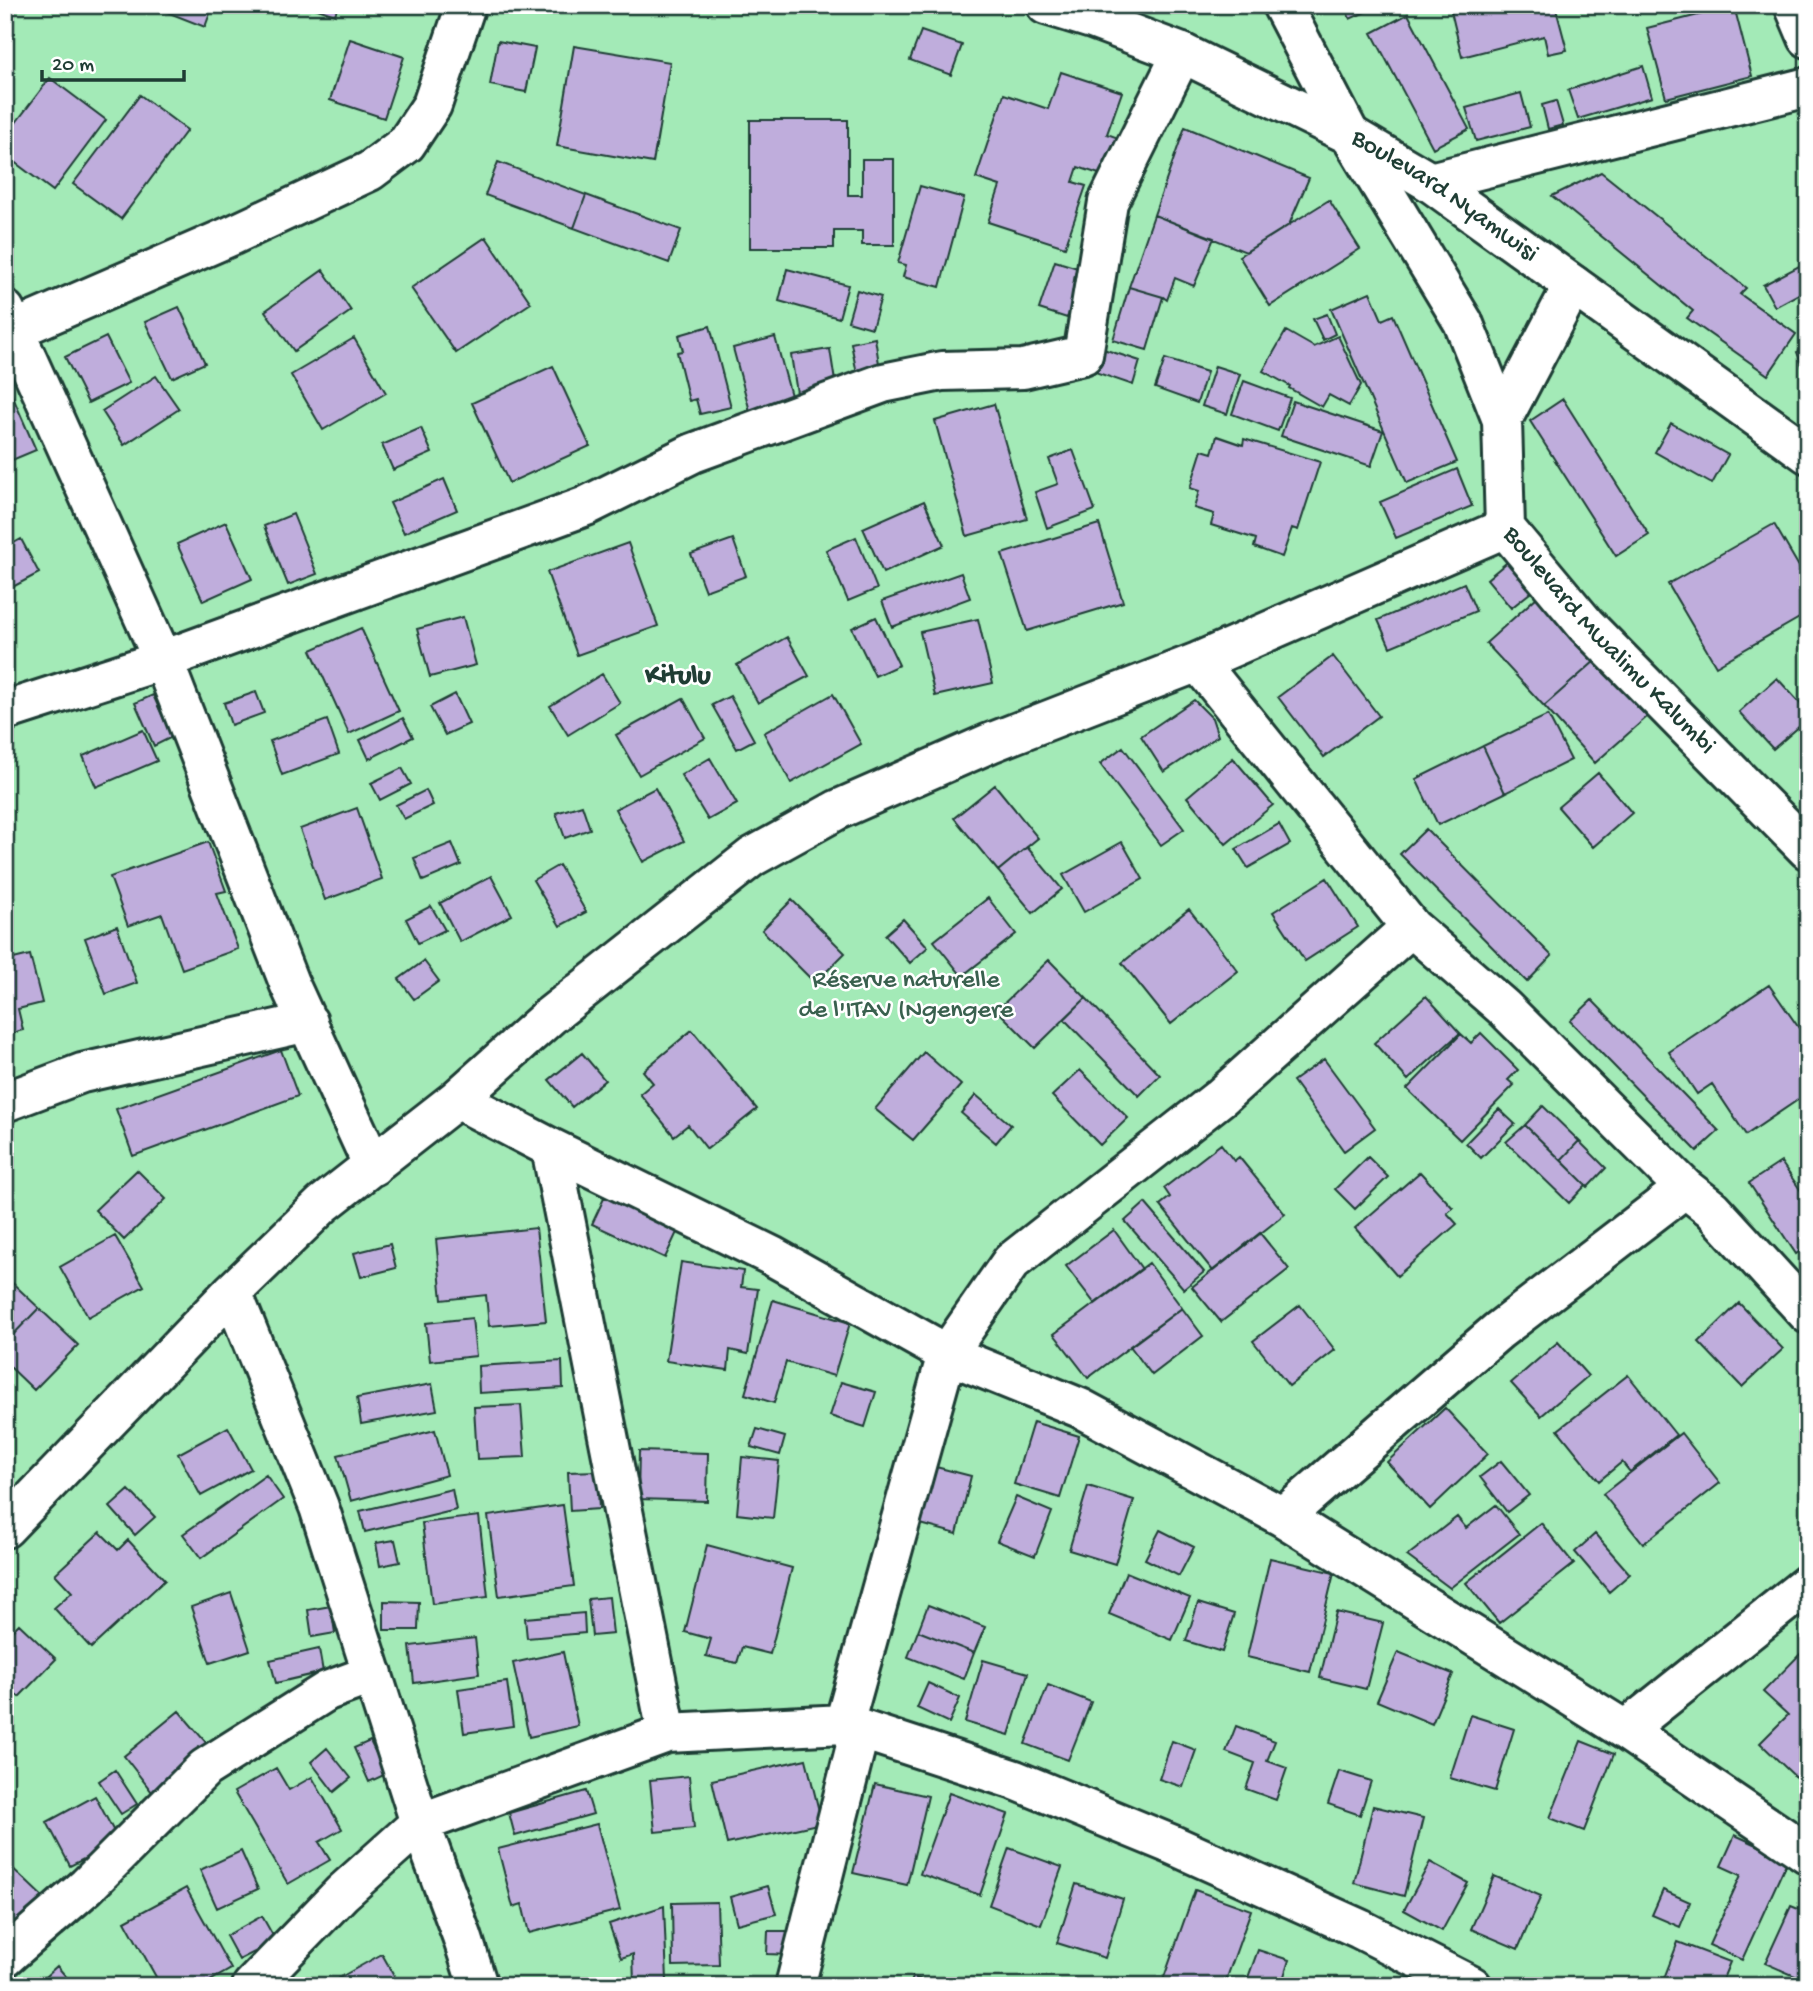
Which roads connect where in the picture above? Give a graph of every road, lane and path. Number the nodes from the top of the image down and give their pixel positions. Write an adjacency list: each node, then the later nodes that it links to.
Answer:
1 (466, 5): 11 (street)
2 (1046, 5): 6 (street, Boulevard Nyamwisi)
3 (1282, 5): 8 (street, Boulevard Mwalimu Kalumbi)
4 (1794, 5): 5 (street)
5 (1808, 38)
6 (1182, 53): 8 (street, Boulevard Nyamwisi); 15 (street)
7 (1808, 87): 9 (street)
8 (1350, 135): 9 (street, Boulevard Nyamwisi); 12 (street, Boulevard Mwalimu Kalumbi)
9 (1430, 182): 10 (street, Boulevard Nyamwisi)
10 (1573, 285): 12 (street); 13 (street, Boulevard Nyamwisi)
11 (8, 325): 15 (street)
12 (1502, 420): 14 (street, Boulevard Mwalimu Kalumbi)
13 (1806, 451)
14 (1505, 528): 16 (street); 18 (street, Boulevard Mwalimu Kalumbi)
15 (163, 660): 17 (street); 20 (street)
16 (1198, 662): 19 (street); 21 (street)
17 (5, 711)
18 (1808, 850)
19 (1411, 927): 25 (street); 28 (street)
20 (308, 1022): 22 (street); 24 (street)
21 (457, 1099): 23 (street); 24 (street)
22 (5, 1102)
23 (551, 1148): 28 (street); 35 (street)
24 (373, 1166): 26 (street)
25 (1685, 1188): 27 (street); 29 (street)
26 (232, 1292): 30 (street); 32 (street)
27 (1808, 1314)
28 (947, 1354): 29 (street); 33 (street)
29 (1283, 1517): 34 (street)
30 (5, 1528)
31 (1808, 1584): 34 (street)
32 (373, 1674): 36 (street); 38 (street)
33 (852, 1727): 35 (street); 41 (street); 42 (street)
34 (1625, 1730): 37 (street)
35 (667, 1733): 36 (street)
36 (420, 1823): 39 (street); 40 (street)
37 (1808, 1854)
38 (5, 1957)
39 (252, 1986)
40 (478, 1986)
41 (794, 1986)
42 (1472, 1986)

